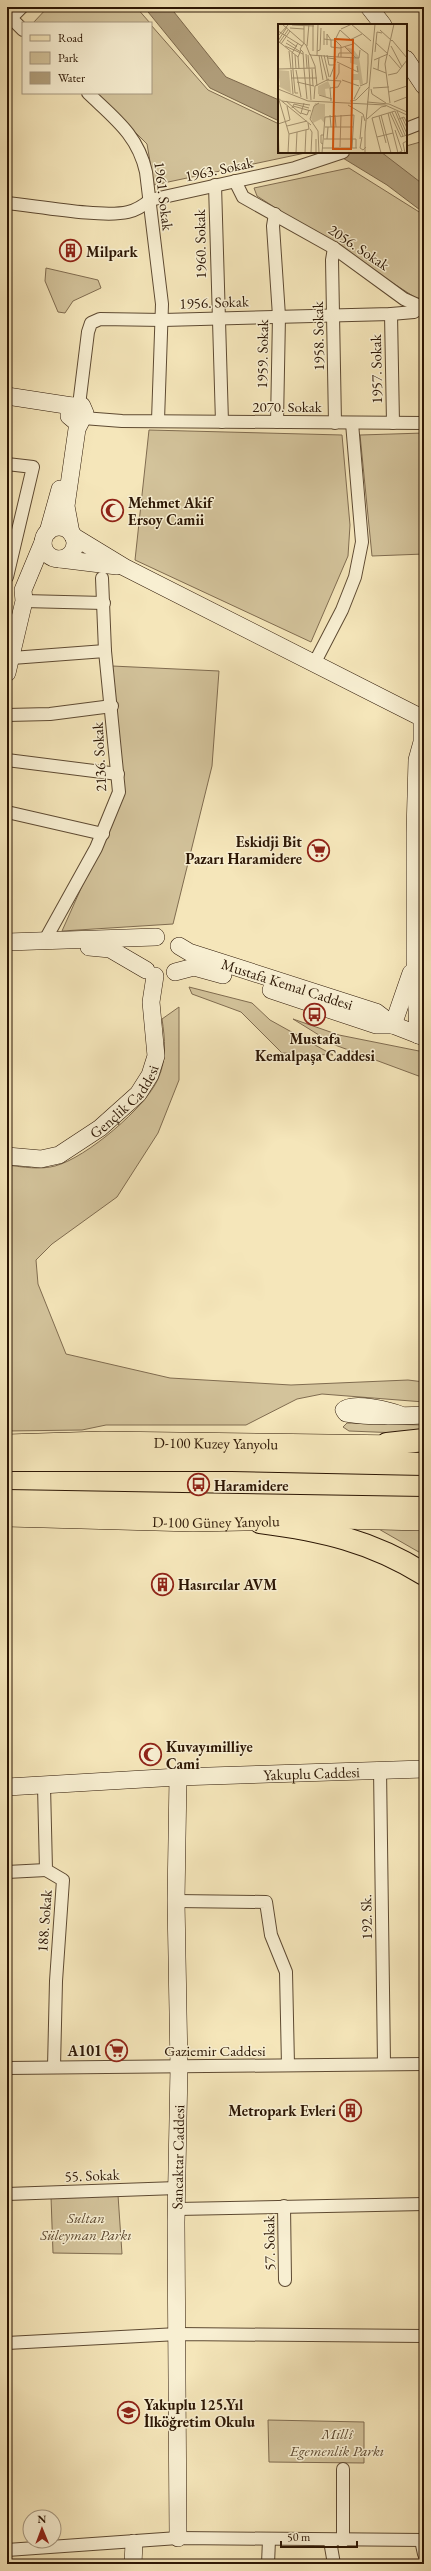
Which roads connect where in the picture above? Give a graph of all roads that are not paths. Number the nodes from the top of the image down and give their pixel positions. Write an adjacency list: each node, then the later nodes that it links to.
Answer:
1 (22, 7): 3 (street)
2 (368, 7): 4 (street)
3 (9, 18): 5 (street)
4 (382, 24)
5 (22, 29)
6 (407, 60): 7 (street)
7 (424, 86)
8 (89, 94): 14 (street, 1961. Sokak)
9 (424, 122): 10 (street)
10 (407, 130)
11 (340, 153): 12 (street, 1963. Sokak)
12 (235, 181): 13 (street, 1963. Sokak); 16 (street, 2056. Sokak)
13 (215, 185): 14 (street, 1963. Sokak); 22 (street, 1960. Sokak)
14 (150, 200): 15 (street, 1963. Sokak); 23 (street, 1961. Sokak)
15 (7, 203)
16 (275, 214): 17 (street, 2056. Sokak); 21 (street, 1959. Sokak)
17 (334, 248): 18 (street, 2056. Sokak); 19 (street, 1958. Sokak)
18 (422, 308): 20 (street, 1956. Sokak)
19 (333, 314): 20 (street, 1956. Sokak); 21 (street, 1956. Sokak); 30 (street, 1958. Sokak)
20 (390, 314): 32 (street, 1957. Sokak)
21 (279, 316): 22 (street, 1956. Sokak); 29 (street, 1959. Sokak)
22 (218, 317): 23 (street, 1956. Sokak); 28 (street, 1960. Sokak)
23 (163, 320): 26 (street, 1956. Sokak); 27 (street, 1961. Sokak)
24 (7, 396): 26 (street)
25 (7, 404): 26 (street)
26 (77, 413): 27 (street, 2070. Sokak); 35 (street); 36 (street)
27 (153, 420): 28 (street, 2070. Sokak)
28 (222, 422): 29 (street, 2070. Sokak)
29 (277, 422): 30 (street, 2070. Sokak)
30 (335, 423): 31 (street, 2070. Sokak)
31 (352, 423): 32 (street, 2070. Sokak); 44 (street)
32 (393, 423): 33 (street, 2070. Sokak)
33 (424, 423)
34 (7, 464): 39 (street)
35 (72, 534): 36 (street); 37 (street); 38 (street)
36 (45, 537): 37 (street); 41 (street)
37 (57, 558): 38 (street); 41 (street)
38 (124, 567): 44 (street)
39 (7, 577)
40 (102, 578): 42 (street, 2136. Sokak)
41 (24, 600): 42 (street); 45 (street)
42 (104, 603): 43 (street, 2136. Sokak)
43 (106, 651): 45 (street); 46 (street, 2136. Sokak)
44 (315, 662): 48 (street)
45 (9, 666)
46 (112, 706): 47 (street); 51 (street, 2136. Sokak)
47 (7, 715)
48 (423, 718): 49 (street)
49 (423, 745): 59 (street)
50 (7, 760): 51 (street)
51 (118, 774): 53 (street, 2136. Sokak)
52 (7, 812): 53 (street)
53 (102, 834): 55 (street, 2136. Sokak)
54 (156, 937): 55 (street); 57 (street); 61 (street)
55 (45, 940): 56 (street)
56 (7, 942)
57 (179, 946): 60 (street); 62 (street, Mustafa Kemal Caddesi)
58 (7, 951): 61 (street)
59 (415, 962): 62 (street); 63 (street)
60 (175, 972): 61 (street); 62 (street, Mustafa Kemal Caddesi)
61 (151, 973): 64 (street, Gençlik Caddesi)
62 (393, 1025): 63 (street, Mustafa Kemal Caddesi)
63 (421, 1036)
64 (7, 1156)
65 (401, 1415): 66 (street)
66 (424, 1415)
67 (424, 1440): 69 (highway)
68 (7, 1444): 69 (main road, D-100 Kuzey Yanyolu)
69 (387, 1444): 70 (main road, D-100 Kuzey Yanyolu)
70 (424, 1446)
71 (7, 1460): 72 (highway)
72 (424, 1464)
73 (424, 1508): 74 (highway)
74 (8, 1513): 76 (main road, D-100 Güney Yanyolu)
75 (424, 1521): 76 (main road, D-100 Güney Yanyolu)
76 (260, 1522): 77 (highway)
77 (424, 1574)
78 (380, 1769): 79 (street, Yakuplu Caddesi); 80 (street, Yakuplu Caddesi); 86 (street, 192. Sk.)
79 (424, 1769)
80 (178, 1777): 81 (street, Yakuplu Caddesi); 85 (street, Sancaktar Caddesi)
81 (44, 1786): 82 (street, Yakuplu Caddesi); 83 (street, 188. Sokak)
82 (7, 1787)
83 (46, 1870): 84 (street); 91 (street, 188. Sokak)
84 (7, 1872)
85 (176, 1901): 88 (street); 89 (street, Sancaktar Caddesi)
86 (384, 2064): 87 (street, Gaziemir Caddesi); 88 (street, Gaziemir Caddesi)
87 (424, 2064)
88 (288, 2065): 89 (street, Gaziemir Caddesi)
89 (179, 2066): 91 (street, Gaziemir Caddesi); 92 (street, Sancaktar Caddesi)
90 (7, 2068): 91 (street, Gaziemir Caddesi)
91 (54, 2068)
92 (177, 2188): 93 (street, 55. Sokak); 96 (street, Sancaktar Caddesi)
93 (7, 2194)
94 (424, 2204): 95 (street)
95 (284, 2206): 96 (street); 97 (street, 57. Sokak)
96 (177, 2209): 98 (street, Sancaktar Caddesi)
97 (285, 2280)
98 (178, 2334): 99 (street); 100 (street); 102 (street, Sancaktar Caddesi)
99 (424, 2336)
100 (7, 2343)
101 (343, 2469): 106 (street)
102 (178, 2538): 103 (street); 107 (street)
103 (269, 2540): 105 (street); 111 (street)
104 (423, 2540): 106 (street); 109 (street)
105 (330, 2541): 106 (street); 112 (street)
106 (343, 2541)
107 (134, 2543): 108 (street); 110 (street)
108 (7, 2550)
109 (424, 2554)
110 (133, 2564)
111 (268, 2564)
112 (334, 2564)

